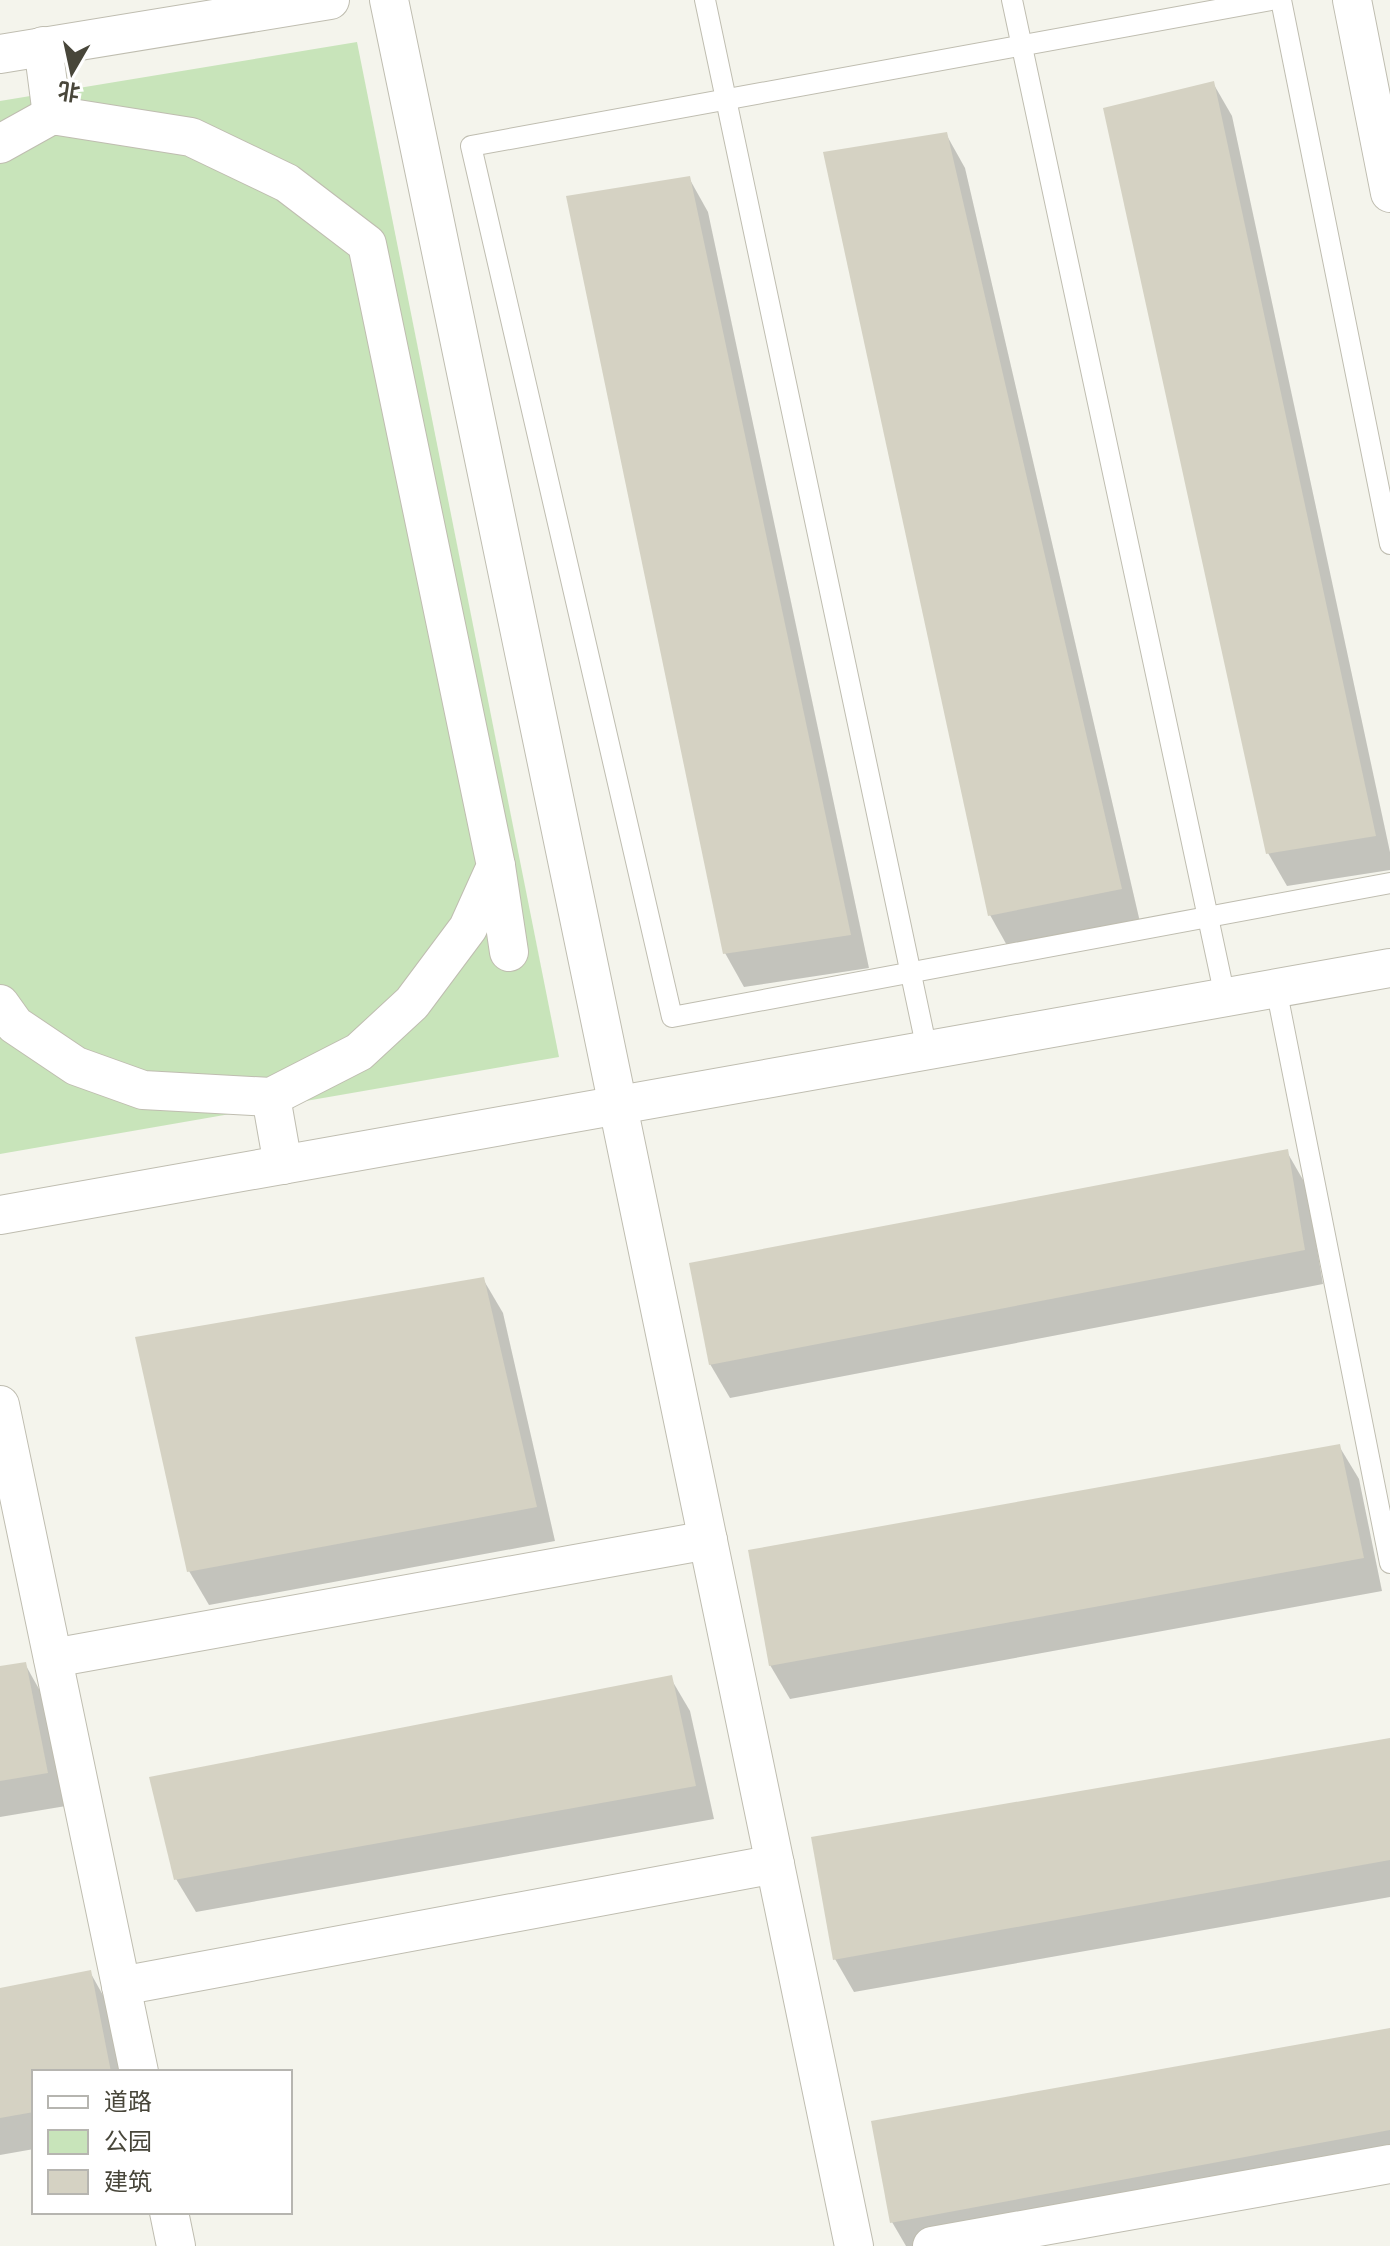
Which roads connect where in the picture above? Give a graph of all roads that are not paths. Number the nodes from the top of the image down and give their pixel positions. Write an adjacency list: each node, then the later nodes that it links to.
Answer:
1 (330, 0): 8 (street)
2 (389, 0): 27 (street)
3 (705, 0): 11 (lane)
4 (1012, 0): 9 (lane)
5 (1271, 0): 9 (lane)
6 (1281, 0): 15 (lane)
7 (1352, 0): 14 (street)
8 (43, 46): 10 (street); 12 (street)
9 (1021, 46): 11 (lane); 18 (lane)
10 (0, 54)
11 (726, 99): 21 (lane); 21 (lane)
12 (52, 115): 13 (street); 16 (street)
13 (0, 144)
14 (1390, 193)
15 (1390, 544)
16 (496, 866): 19 (street); 26 (street)
17 (1390, 883): 18 (lane)
18 (1208, 917): 21 (lane); 23 (lane)
19 (509, 952)
20 (1390, 968): 22 (street)
21 (910, 973): 25 (lane)
22 (1276, 988): 23 (street); 32 (lane)
23 (1225, 997): 25 (street)
24 (0, 1004): 26 (street)
25 (927, 1050): 27 (street)
26 (271, 1097): 28 (street)
27 (618, 1105): 28 (street); 31 (street)
28 (283, 1165): 29 (street)
29 (0, 1215)
30 (0, 1405): 33 (street)
31 (708, 1540): 33 (street); 34 (street)
32 (1390, 1563)
33 (53, 1658): 35 (street)
34 (775, 1864): 35 (street); 40 (street)
35 (121, 1986): 36 (street)
36 (139, 2070)
37 (1390, 2164): 41 (street)
38 (169, 2214): 39 (street)
39 (176, 2246)
40 (854, 2246)
41 (932, 2246)

